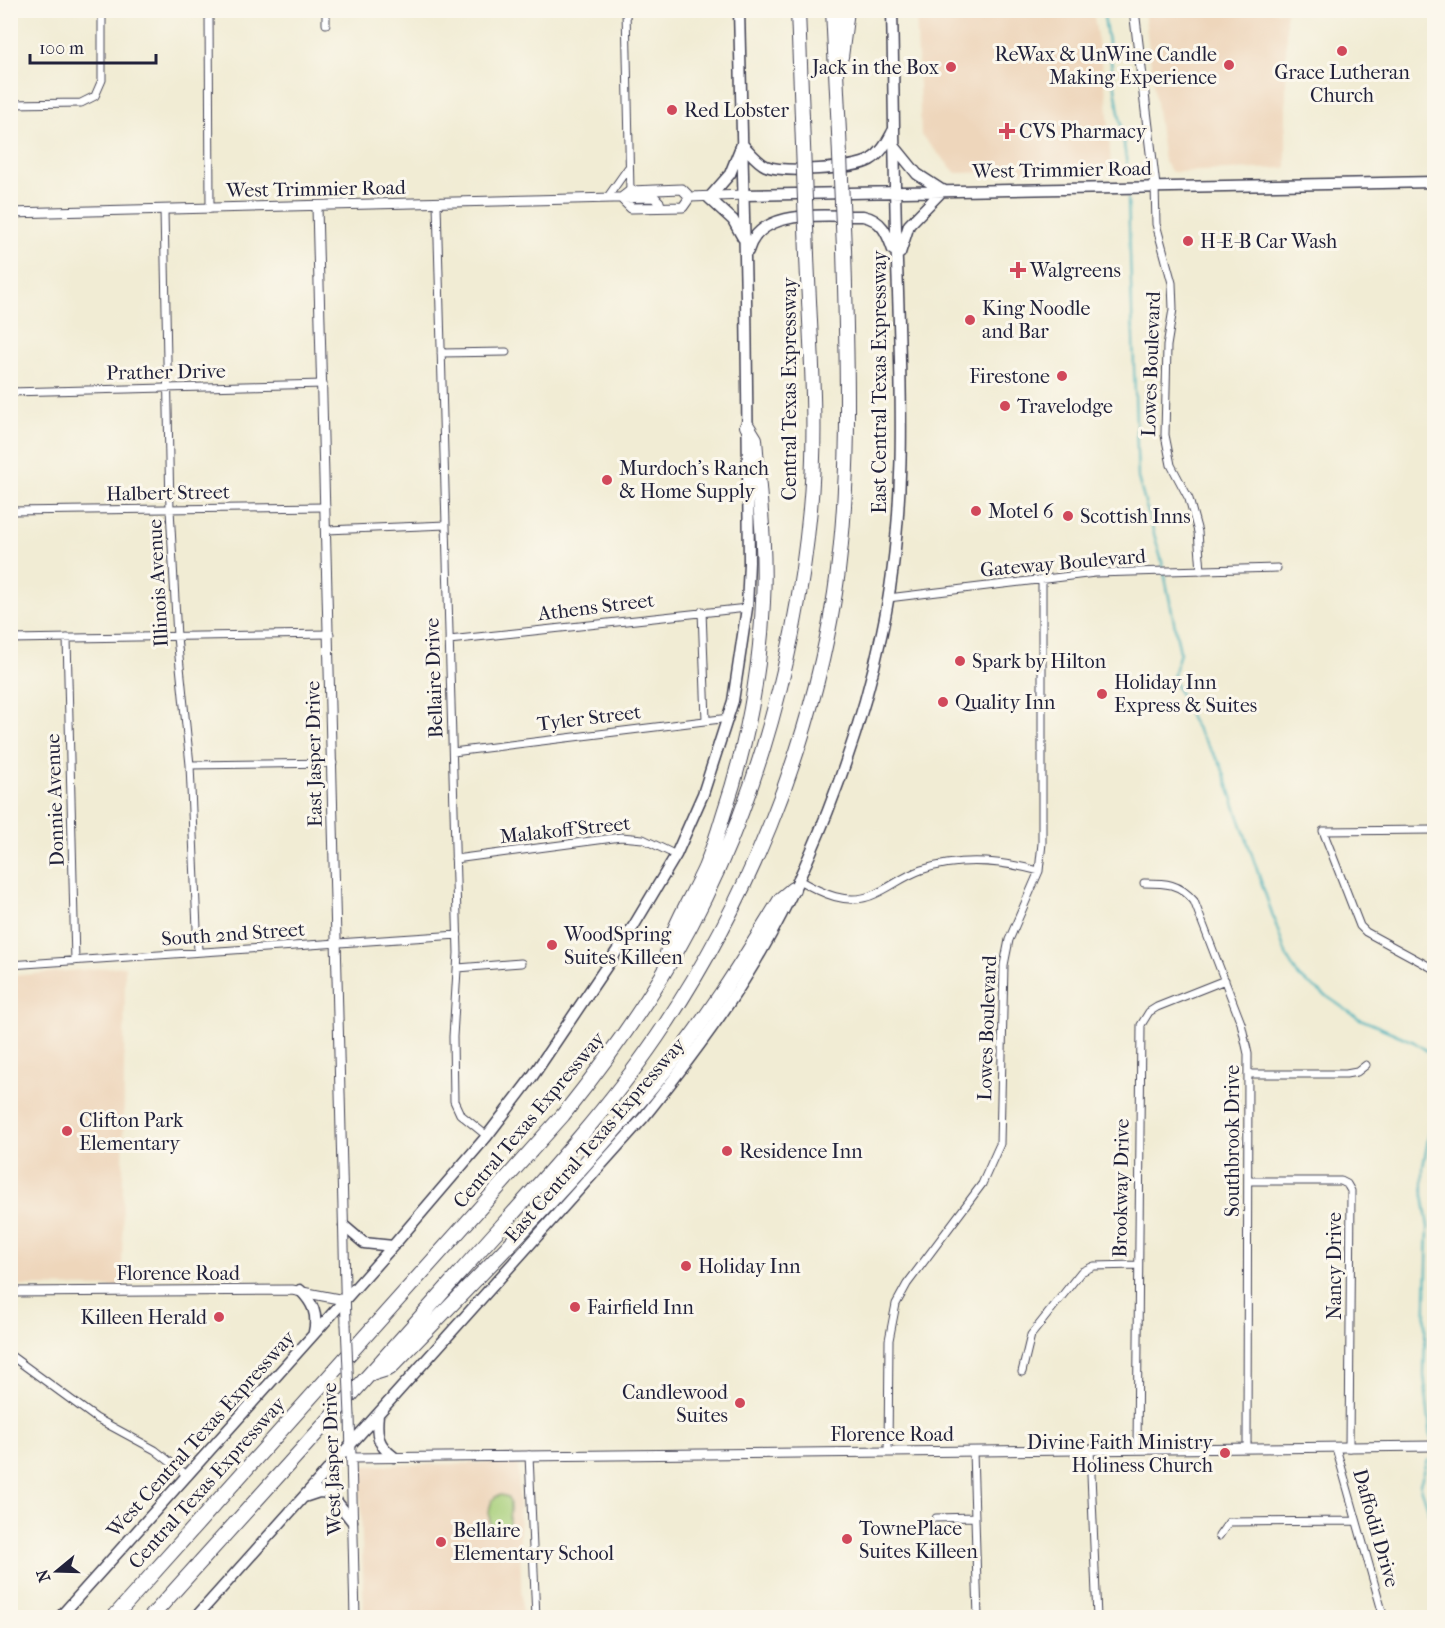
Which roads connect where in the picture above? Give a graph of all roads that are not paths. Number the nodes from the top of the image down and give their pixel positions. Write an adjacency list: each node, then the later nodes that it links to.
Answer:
1 (102, 10): 13 (street)
2 (209, 10): 30 (street)
3 (326, 10): 11 (street)
4 (626, 10): 17 (street)
5 (739, 10): 15 (main road)
6 (798, 10): 77 (highway, Central Texas Expressway, bridge)
7 (833, 10): 12 (highway)
8 (847, 10): 12 (highway)
9 (892, 10): 14 (main road, East Central Texas Expressway)
10 (1134, 10): 19 (street, Lowes Boulevard)
11 (326, 24)
12 (836, 92): 92 (highway, bridge)
13 (10, 104)
14 (893, 130): 15 (main road); 16 (main road, East Central Texas Expressway)
15 (742, 144): 23 (main road); 27 (main road)
16 (893, 144): 20 (main road); 21 (main road, East Central Texas Expressway)
17 (629, 166): 22 (street); 25 (street)
18 (1434, 182): 19 (main road, West Trimmier Road)
19 (1155, 186): 20 (main road, West Trimmier Road); 48 (street, Lowes Boulevard)
20 (943, 190): 21 (main road, West Trimmier Road); 34 (main road)
21 (896, 191): 23 (main road, West Trimmier Road); 34 (main road, East Central Texas Expressway)
22 (630, 192): 24 (street, West Trimmier Road); 26 (street)
23 (744, 195): 27 (street, West Trimmier Road); 33 (main road)
24 (690, 197): 26 (street, West Trimmier Road); 27 (street, West Trimmier Road)
25 (607, 198): 26 (street, West Trimmier Road); 28 (street, West Trimmier Road)
26 (621, 198)
27 (709, 198): 33 (main road)
28 (437, 204): 29 (street, West Trimmier Road); 37 (street, Bellaire Drive)
29 (317, 207): 30 (street, West Trimmier Road); 38 (street, East Jasper Drive)
30 (210, 209): 31 (street, West Trimmier Road)
31 (164, 211): 32 (street, West Trimmier Road); 39 (street, Illinois Avenue)
32 (10, 213)
33 (745, 244): 35 (main road)
34 (897, 262): 35 (main road); 50 (main road, East Central Texas Expressway)
35 (745, 263): 41 (main road)
36 (506, 352): 37 (street)
37 (441, 353): 45 (street, Bellaire Drive)
38 (323, 384): 39 (street, Prather Drive); 42 (street, East Jasper Drive)
39 (169, 389): 40 (street, Prather Drive); 43 (street, Illinois Avenue)
40 (10, 392)
41 (747, 426): 51 (main road); 77 (highway)
42 (326, 507): 43 (street, Halbert Street); 46 (street, East Jasper Drive)
43 (170, 509): 44 (street, Halbert Street); 54 (street, Illinois Avenue)
44 (10, 511)
45 (446, 525): 46 (street); 57 (street, Bellaire Drive)
46 (327, 530): 53 (street, East Jasper Drive)
47 (1277, 568): 48 (street, Gateway Boulevard)
48 (1201, 571): 49 (street, Gateway Boulevard)
49 (1042, 579): 50 (street, Gateway Boulevard); 66 (street, Lowes Boulevard)
50 (888, 598): 68 (main road, East Central Texas Expressway)
51 (747, 608): 52 (street, Athens Street); 58 (main road)
52 (702, 611): 57 (street, Athens Street); 59 (street)
53 (330, 634): 54 (street); 61 (street, East Jasper Drive)
54 (177, 637): 55 (street); 62 (street, Illinois Avenue)
55 (67, 638): 56 (street); 72 (street, Donnie Avenue)
56 (10, 639)
57 (449, 640): 60 (street, Bellaire Drive)
58 (729, 718): 59 (street, Tyler Street); 64 (main road)
59 (706, 720): 60 (street, Tyler Street)
60 (453, 752): 65 (street, Bellaire Drive)
61 (333, 763): 62 (street); 70 (street, East Jasper Drive)
62 (190, 765): 71 (street, Illinois Avenue)
63 (1434, 830): 76 (street)
64 (676, 855): 65 (street, Malakoff Street); 81 (main road)
65 (455, 859): 69 (street, Bellaire Drive)
66 (1039, 871): 68 (street); 102 (street, Lowes Boulevard)
67 (1144, 883): 78 (street, Southbrook Drive)
68 (795, 884): 92 (highway); 93 (main road, East Central Texas Expressway)
69 (458, 935): 70 (street, South 2nd Street); 75 (street, Bellaire Drive)
70 (337, 944): 71 (street, South 2nd Street); 83 (street, East Jasper Drive)
71 (198, 952): 72 (street, South 2nd Street)
72 (75, 961): 74 (street, South 2nd Street)
73 (521, 963): 75 (street)
74 (10, 965)
75 (458, 968): 81 (street, Bellaire Drive)
76 (1434, 969)
77 (663, 974): 114 (highway, Central Texas Expressway)
78 (1225, 980): 80 (street, Southbrook Drive); 85 (street, Brookway Drive)
79 (1366, 1065): 80 (street)
80 (1249, 1074): 82 (street, Southbrook Drive)
81 (487, 1136): 84 (main road)
82 (1249, 1181): 96 (street, Southbrook Drive); 98 (street, Nancy Drive)
83 (344, 1226): 84 (main road); 88 (street, East Jasper Drive)
84 (393, 1246): 88 (main road)
85 (1137, 1265): 91 (street); 99 (street, Brookway Drive)
86 (300, 1290): 87 (street, Florence Road); 88 (street, Florence Road); 89 (main road)
87 (10, 1292)
88 (344, 1300): 89 (main road, West Central Texas Expressway); 94 (street, West Jasper Drive, bridge)
89 (314, 1334): 106 (main road, West Central Texas Expressway)
90 (10, 1355): 106 (street)
91 (1022, 1372)
92 (371, 1374): 115 (highway)
93 (378, 1413): 94 (main road, East Central Texas Expressway); 104 (main road)
94 (351, 1443): 105 (street, West Jasper Drive); 107 (main road)
95 (1434, 1446): 98 (street, Florence Road)
96 (1247, 1448): 97 (street, Florence Road); 99 (street, Florence Road)
97 (1336, 1448): 98 (street, Florence Road); 111 (street, Daffodil Drive)
98 (1349, 1448)
99 (1137, 1449): 100 (street, Florence Road)
100 (1090, 1450): 101 (street, Florence Road); 120 (street)
101 (973, 1451): 102 (street, Florence Road); 108 (street)
102 (888, 1452): 103 (street, Florence Road)
103 (529, 1455): 104 (street, Florence Road); 118 (street)
104 (394, 1457): 105 (street, Florence Road)
105 (351, 1458): 110 (street, West Jasper Drive)
106 (188, 1476): 113 (main road, West Central Texas Expressway)
107 (301, 1498): 110 (main road); 116 (main road)
108 (975, 1517): 109 (street); 119 (street)
109 (936, 1518)
110 (352, 1521): 117 (street, West Jasper Drive)
111 (1356, 1521): 112 (street); 121 (street, Daffodil Drive)
112 (1219, 1536)
113 (60, 1617)
114 (113, 1617)
115 (150, 1617)
116 (195, 1617)
117 (355, 1617)
118 (536, 1617)
119 (978, 1617)
120 (1097, 1617)
121 (1384, 1617)

